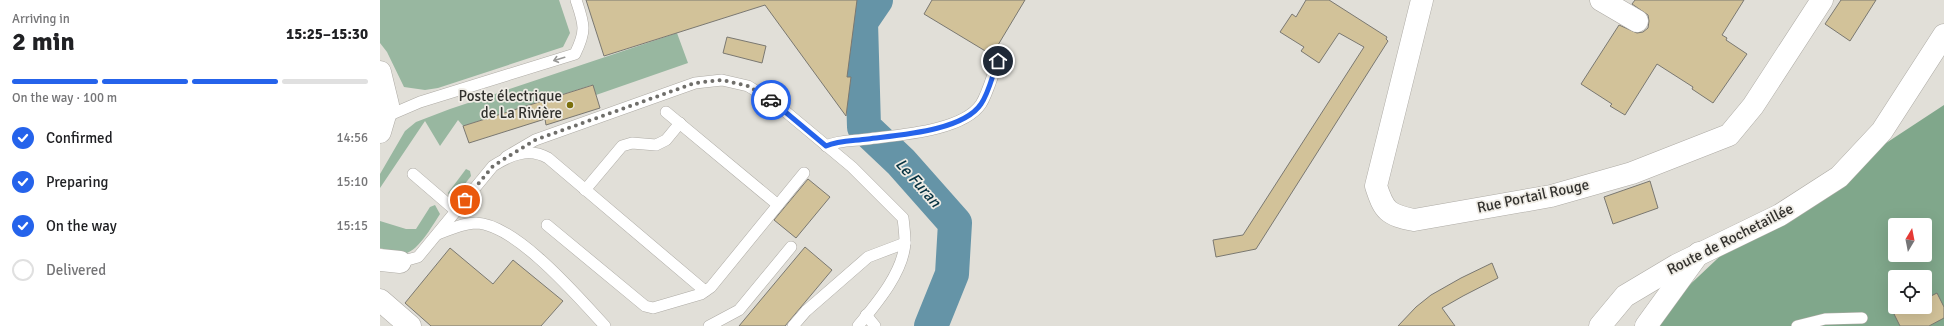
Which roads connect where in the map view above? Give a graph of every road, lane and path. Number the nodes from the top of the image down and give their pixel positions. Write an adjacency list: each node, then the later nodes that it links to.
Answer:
1 (576, 0): 11 (lane, one-way to 11)
2 (1422, 0): 4 (street, Rue Portail Rouge)
3 (1601, 0): 5 (street)
4 (1822, 0)
5 (1637, 21)
6 (1944, 35): 23 (street, Route de Rochetaillée)
7 (998, 61): 12 (lane)
8 (380, 72): 11 (street)
9 (666, 112): 10 (lane)
10 (680, 123): 16 (lane); 17 (lane)
11 (382, 125)
12 (826, 146): 13 (lane); 21 (lane)
13 (506, 158): 16 (lane); 18 (lane)
14 (804, 173): 17 (lane)
15 (413, 174): 18 (lane)
16 (585, 190): 25 (lane)
17 (778, 205): 25 (lane)
18 (456, 211): 20 (lane)
19 (547, 225): 25 (lane)
20 (438, 234): 24 (lane); 30 (lane)
21 (905, 243): 27 (lane); 32 (lane)
22 (791, 247): 31 (lane)
23 (1699, 253): 35 (street, Route de Rochetaillée); 36 (street)
24 (390, 261)
25 (705, 291)
26 (380, 300): 29 (street)
27 (866, 315): 33 (lane); 34 (lane)
28 (1862, 318): 37 (lane)
29 (410, 326)
30 (605, 326)
31 (709, 326)
32 (793, 326)
33 (858, 326)
34 (875, 326)
35 (1600, 326)
36 (1646, 326)
37 (1797, 326)

